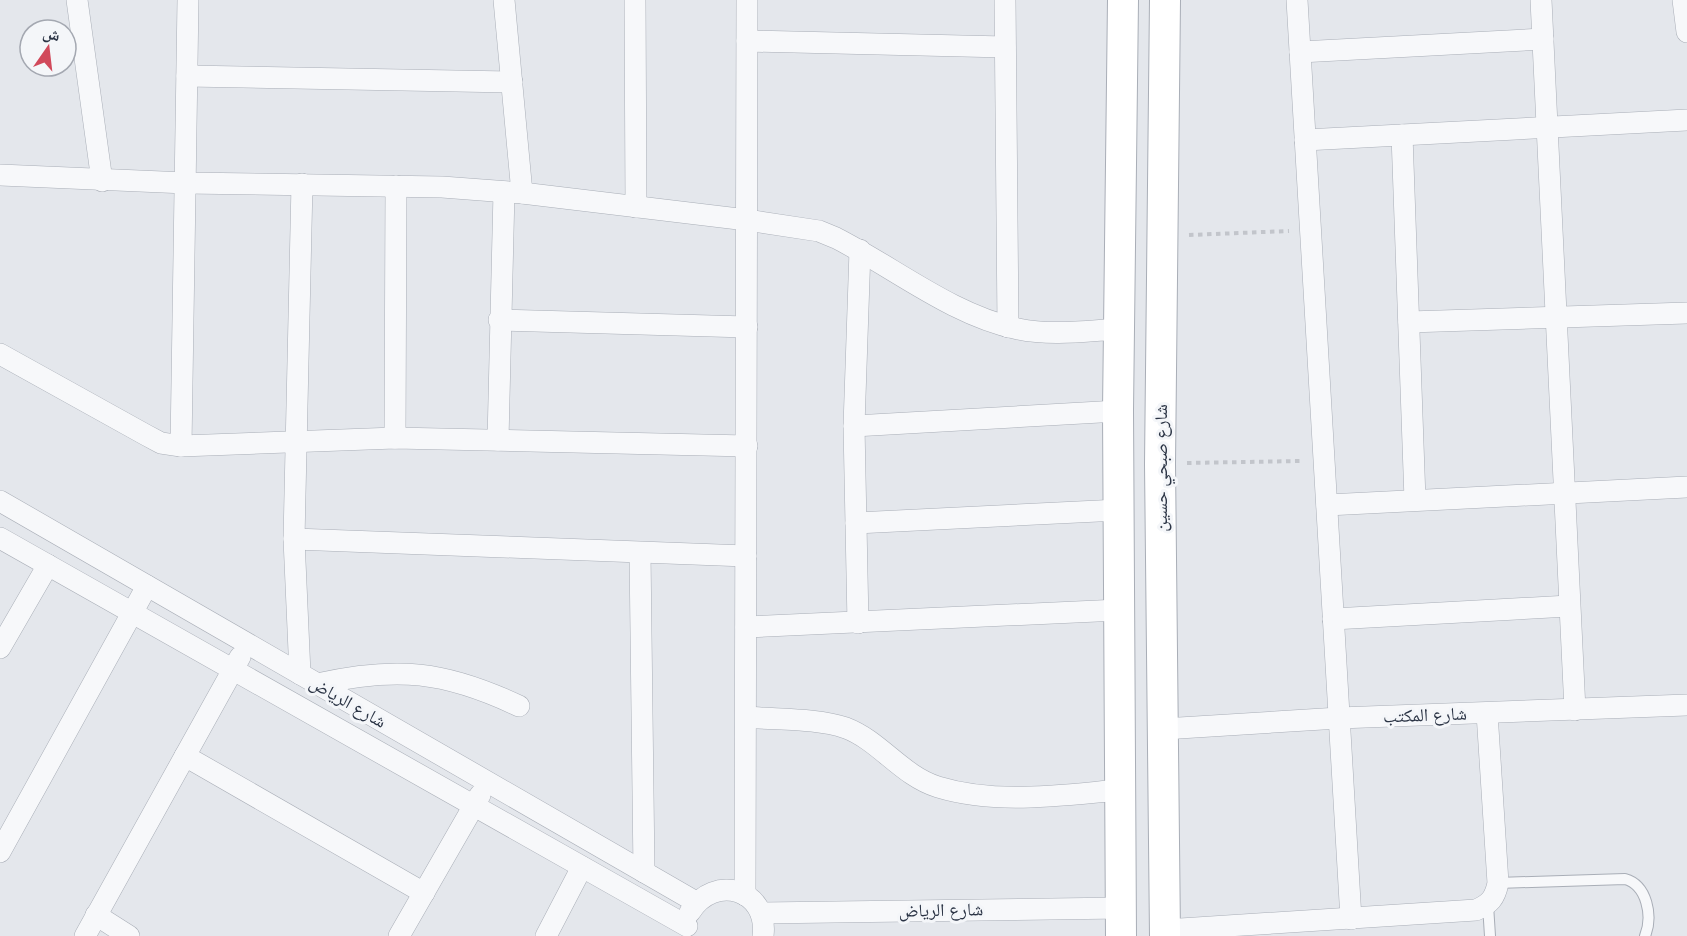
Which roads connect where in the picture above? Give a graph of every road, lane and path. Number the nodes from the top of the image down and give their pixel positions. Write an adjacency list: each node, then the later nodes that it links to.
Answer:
1 (77, 0): 24 (street)
2 (188, 0): 17 (street)
3 (504, 0): 18 (street)
4 (635, 0): 29 (street)
5 (747, 0): 14 (street)
6 (1005, 0): 15 (street)
7 (1123, 0): 40 (street)
8 (1165, 0): 32 (street, شارع صبحي حسين)
9 (1297, 0): 16 (street)
10 (1541, 0): 13 (street)
11 (1683, 0): 12 (street)
12 (1687, 32)
13 (1543, 39): 16 (street); 20 (street)
14 (747, 41): 15 (street); 30 (street)
15 (1005, 47): 39 (street)
16 (1300, 51): 22 (street)
17 (187, 76): 18 (street); 25 (street)
18 (512, 82): 28 (street)
19 (1687, 120): 20 (street)
20 (1547, 127): 21 (street); 35 (street)
21 (1402, 135): 22 (street); 37 (street)
22 (1305, 140): 31 (street)
23 (0, 175): 24 (street)
24 (102, 181): 25 (street)
25 (186, 183): 26 (street); 47 (street)
26 (302, 184): 27 (street); 46 (street)
27 (396, 186): 28 (street); 44 (street)
28 (513, 192): 29 (street); 36 (street)
29 (636, 207): 30 (street)
30 (747, 220): 33 (street); 38 (street)
31 (1311, 230): 32 (path); 49 (street)
32 (1161, 236): 50 (street, شارع صبحي حسين)
33 (860, 250): 39 (street); 43 (street)
34 (1687, 313): 35 (street)
35 (1556, 317): 37 (street); 52 (street)
36 (499, 320): 38 (street); 45 (street)
37 (1409, 322): 53 (street)
38 (747, 327): 48 (street)
39 (1008, 327): 40 (street)
40 (1119, 329): 42 (street)
41 (0, 354): 47 (street)
42 (1118, 411): 43 (street); 56 (street)
43 (854, 426): 57 (street)
44 (395, 438): 45 (street); 46 (street)
45 (498, 440): 48 (street)
46 (295, 442): 47 (street); 59 (street)
47 (181, 446)
48 (747, 446): 61 (street)
49 (1324, 460): 50 (path); 55 (street)
50 (1160, 464): 80 (street, شارع صبحي حسين)
51 (1687, 487): 52 (street)
52 (1564, 493): 53 (street); 64 (street)
53 (1416, 500): 55 (street)
54 (0, 501): 63 (street, شارع الرياض)
55 (1327, 505): 67 (street)
56 (1119, 510): 57 (street); 65 (street)
57 (856, 523): 68 (street)
58 (0, 538): 62 (street, شارع الرياض)
59 (294, 539): 60 (street); 73 (street)
60 (640, 553): 61 (street); 87 (street)
61 (746, 556): 69 (street)
62 (48, 565): 66 (street, شارع الرياض); 71 (street)
63 (147, 586): 66 (street); 70 (street, شارع الرياض)
64 (1569, 606): 67 (street); 76 (street)
65 (1119, 610): 68 (street); 83 (street)
66 (133, 612): 72 (street, شارع الرياض); 85 (street)
67 (1333, 619): 79 (street)
68 (858, 623): 69 (street)
69 (746, 627): 78 (street)
70 (247, 644): 72 (street); 73 (street, شارع الرياض)
71 (0, 648)
72 (233, 669): 81 (street); 84 (street, شارع الرياض)
73 (308, 679): 75 (street); 82 (street, شارع الرياض)
74 (1687, 705): 76 (street, شارع المكتب)
75 (519, 706)
76 (1575, 710): 77 (street, شارع المكتب)
77 (1487, 713): 79 (street, شارع المكتب); 88 (street)
78 (746, 717): 83 (street); 90 (street)
79 (1339, 718): 80 (street, شارع المكتب); 95 (street)
80 (1163, 729): 98 (street, شارع صبحي حسين)
81 (185, 756): 89 (street); 94 (street)
82 (487, 782): 84 (street); 87 (street, شارع الرياض)
83 (1121, 790): 96 (street)
84 (474, 806): 86 (street, شارع الرياض); 89 (street)
85 (0, 852)
86 (582, 867): 97 (street, شارع الرياض); 102 (street)
87 (644, 872): 91 (street, شارع الرياض)
88 (1498, 883): 92 (street); 105 (lane)
89 (424, 893): 101 (street)
90 (746, 895): 91 (street); 93 (street)
91 (696, 902): 97 (street)
92 (1488, 905): 95 (street); 104 (lane)
93 (761, 913): 96 (street, شارع الرياض); 103 (street)
94 (96, 915): 99 (street); 100 (street)
95 (1351, 919): 98 (street)
96 (1121, 922)
97 (687, 931)
98 (1165, 933)
99 (85, 936)
100 (129, 936)
101 (399, 936)
102 (546, 936)
103 (763, 936)
104 (1490, 936)
105 (1645, 936)

